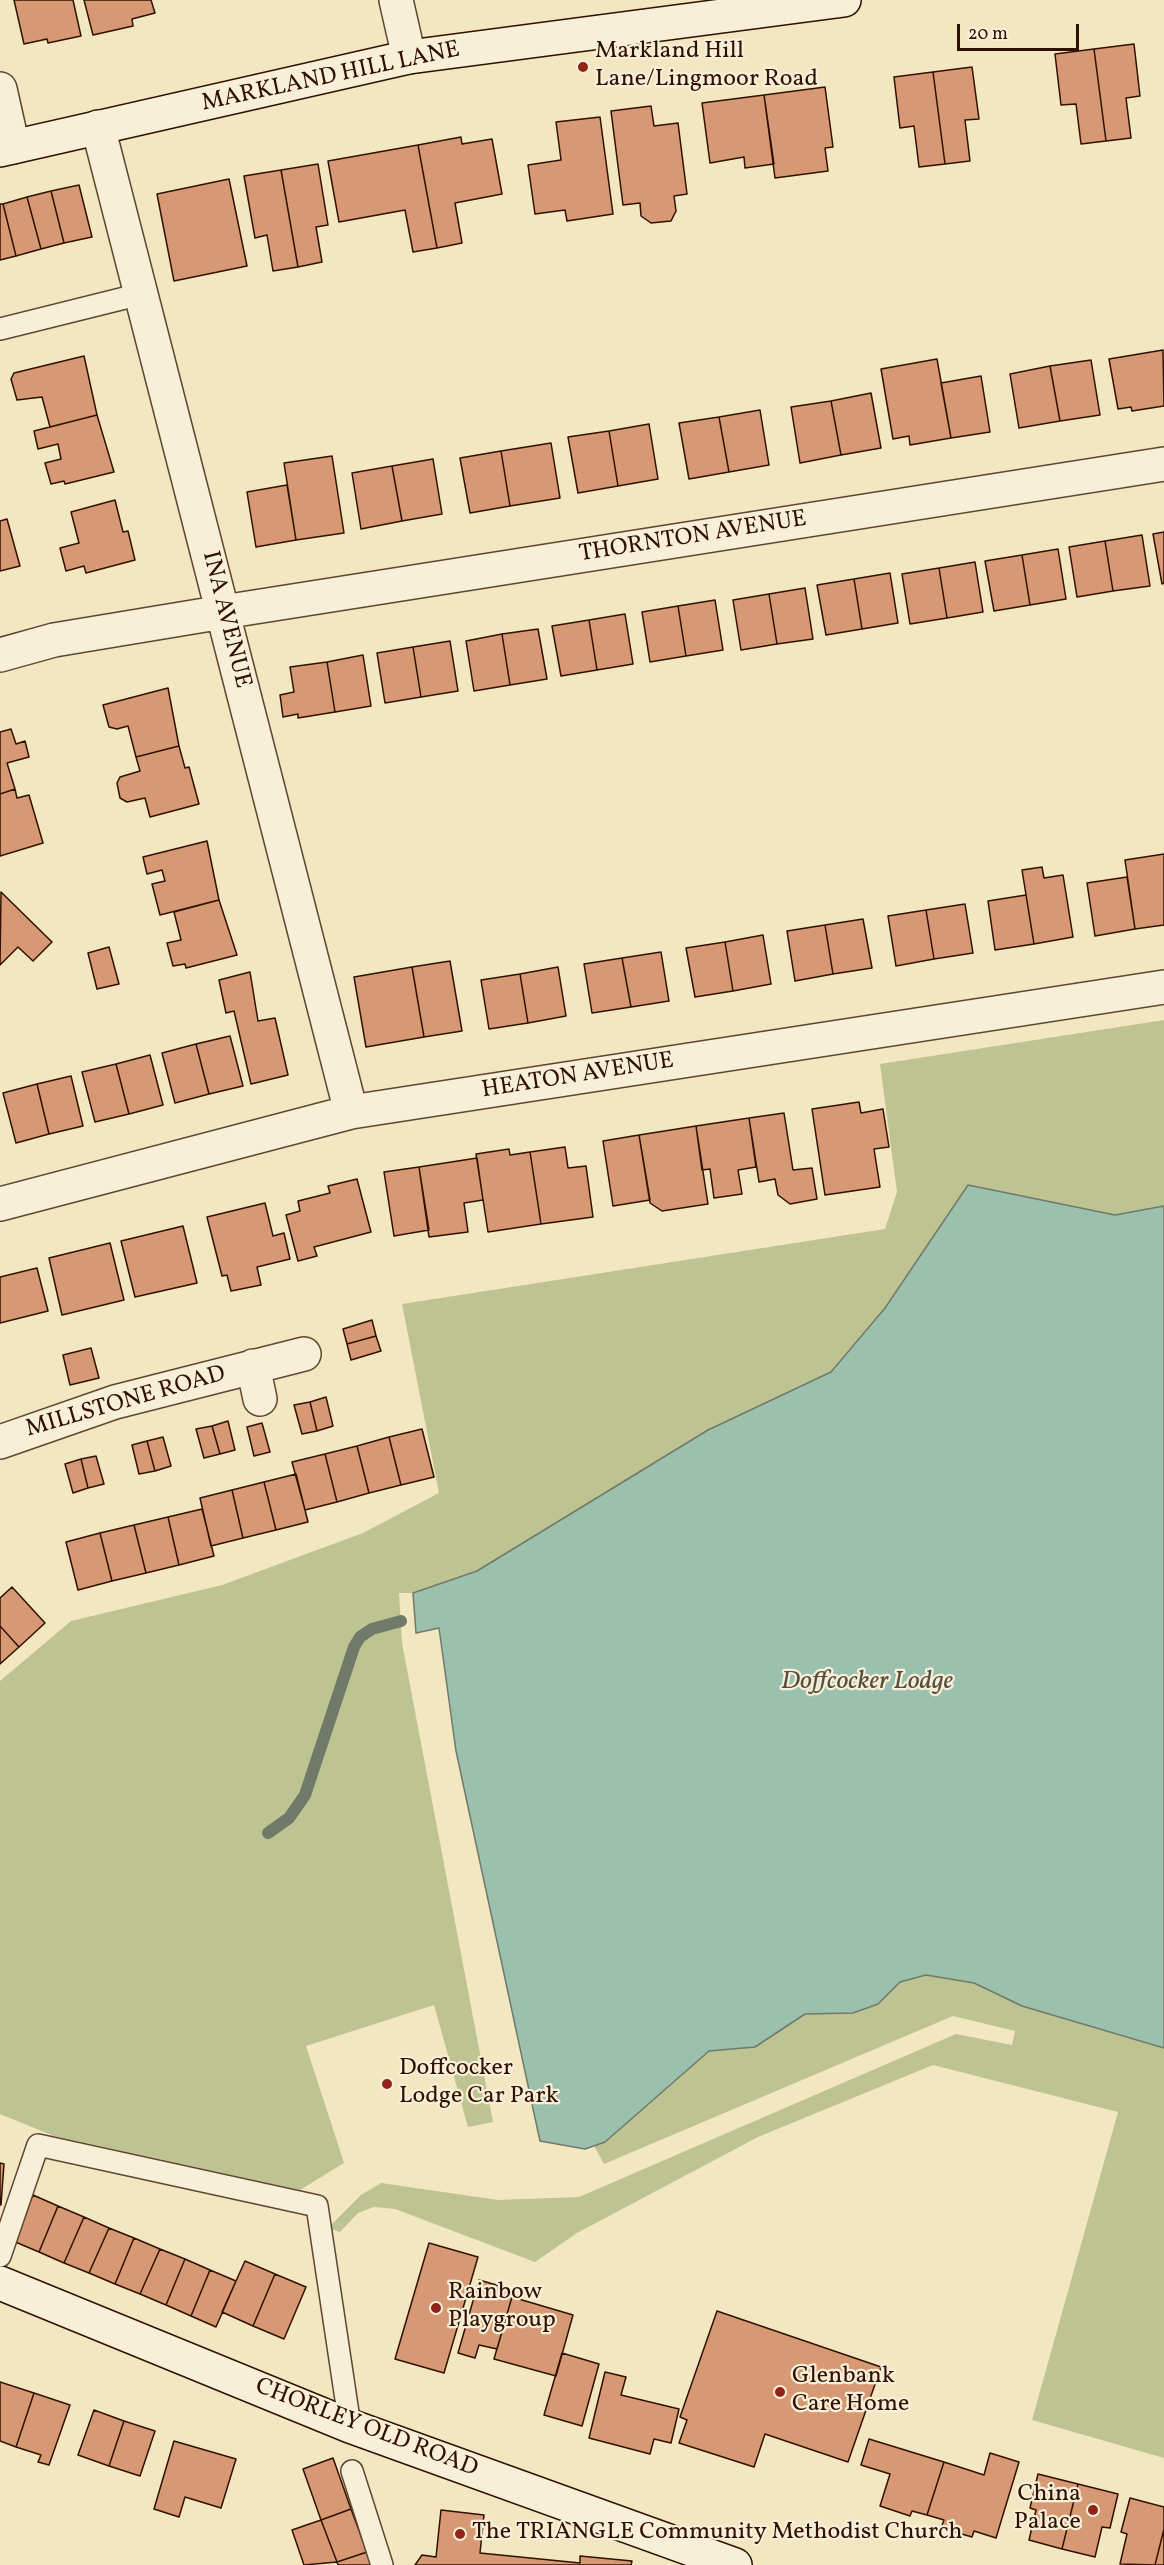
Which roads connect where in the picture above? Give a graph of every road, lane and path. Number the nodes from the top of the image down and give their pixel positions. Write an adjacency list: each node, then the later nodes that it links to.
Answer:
1 (396, 0): 3 (street)
2 (844, 0): 3 (street, MARKLAND HILL LANE)
3 (409, 57): 5 (street, MARKLAND HILL LANE)
4 (0, 89): 6 (street)
5 (98, 127): 6 (street, MARKLAND HILL LANE); 7 (street, INA AVENUE)
6 (7, 148)
7 (141, 294): 8 (lane); 10 (street, INA AVENUE)
8 (0, 329)
9 (1164, 464): 10 (street, THORNTON AVENUE)
10 (223, 612): 11 (street, THORNTON AVENUE); 13 (street, INA AVENUE)
11 (0, 655)
12 (1164, 987): 13 (street, HEATON AVENUE)
13 (351, 1112): 14 (street, HEATON AVENUE)
14 (0, 1204)
15 (304, 1354): 16 (street, MILLSTONE ROAD)
16 (253, 1366): 17 (street, MILLSTONE ROAD); 18 (street, MILLSTONE ROAD)
17 (260, 1399)
18 (0, 1442)
19 (0, 2256): 21 (lane)
20 (0, 2283): 21 (street, CHORLEY OLD ROAD)
21 (350, 2426): 24 (street, CHORLEY OLD ROAD)
22 (352, 2471): 23 (lane)
23 (382, 2565)
24 (735, 2565)

